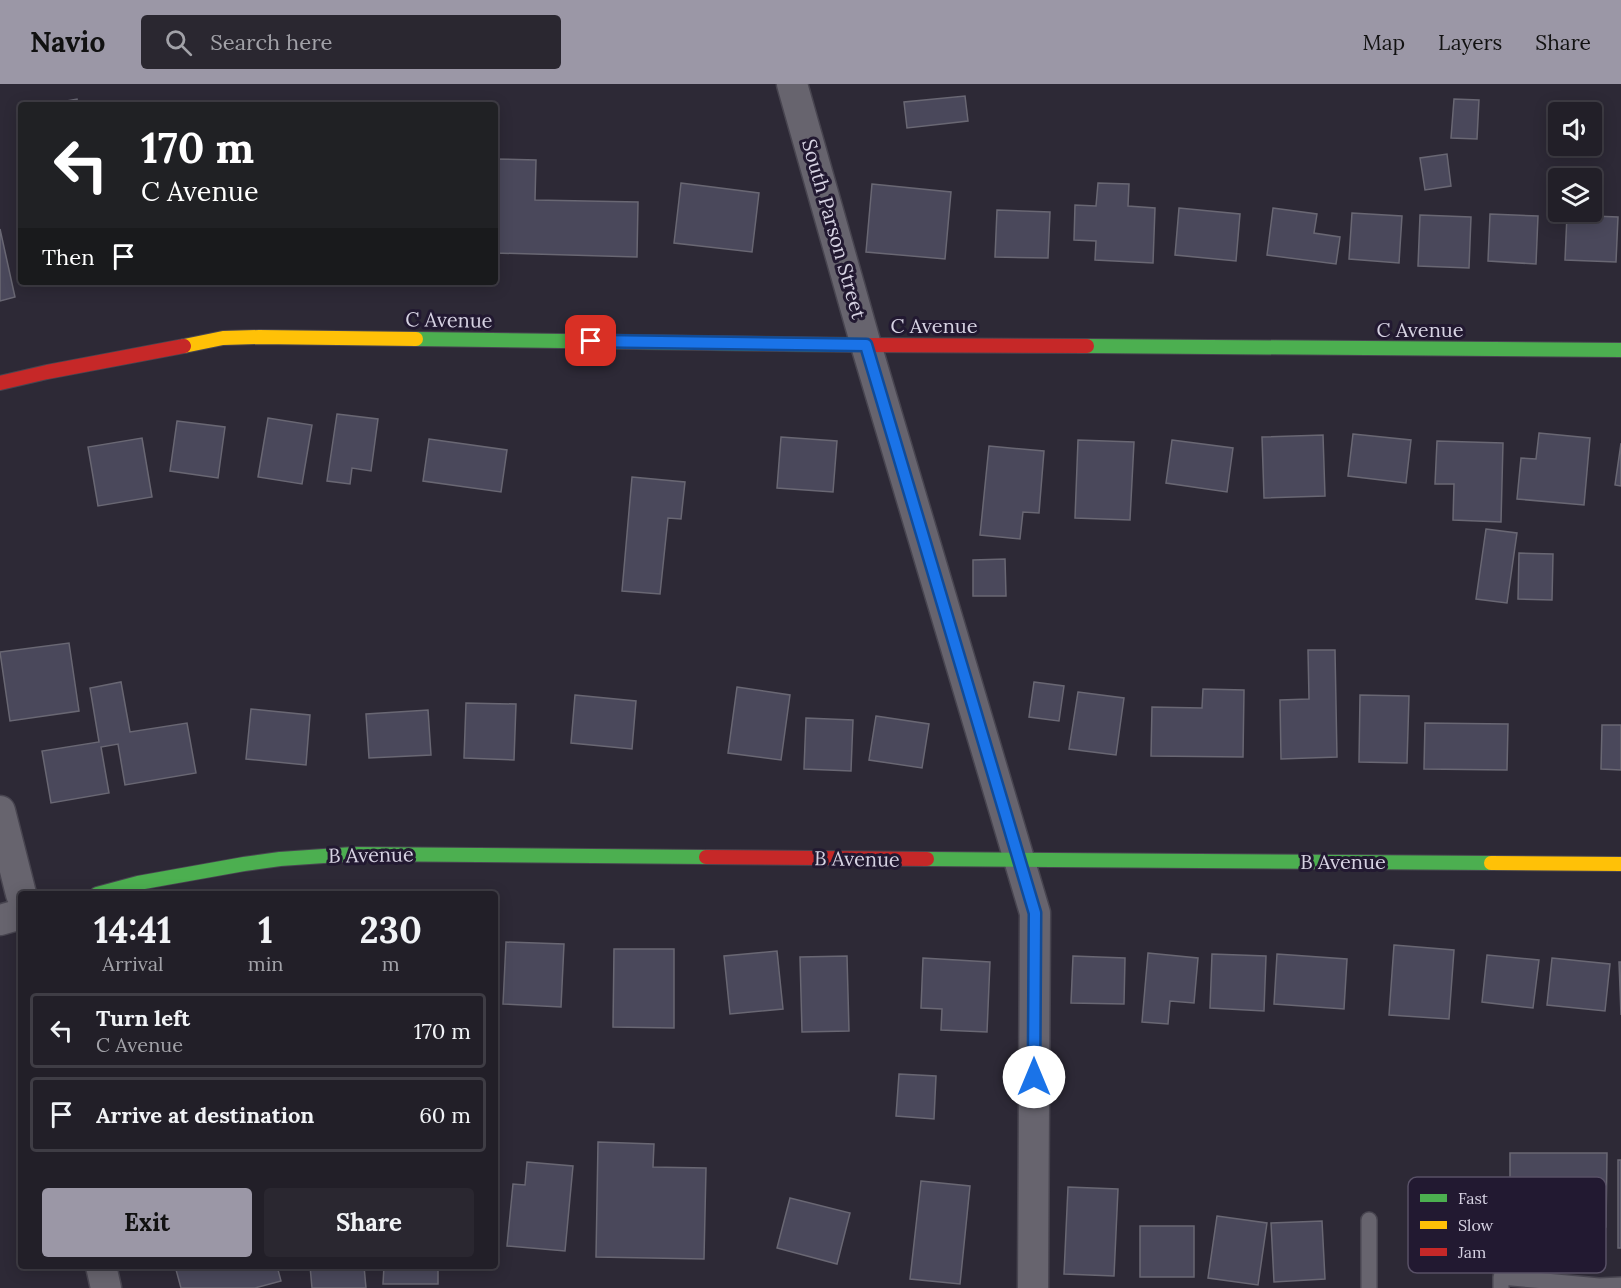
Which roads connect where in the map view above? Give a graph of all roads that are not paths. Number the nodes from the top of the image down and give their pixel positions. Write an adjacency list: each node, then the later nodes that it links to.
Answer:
1 (792, 84): 2 (street, South Parson Street)
2 (866, 345): 3 (street, C Avenue); 4 (street, C Avenue); 6 (street, South Parson Street)
3 (1621, 350)
4 (0, 383)
5 (0, 810): 8 (street)
6 (1019, 860): 7 (street, B Avenue); 9 (street, B Avenue); 16 (street, South Parson Street)
7 (1621, 864)
8 (20, 891)
9 (108, 891)
10 (18, 915): 11 (street)
11 (0, 920)
12 (1369, 1220): 17 (lane)
13 (103, 1269): 15 (street)
14 (1621, 1285): 18 (lane)
15 (106, 1288)
16 (1033, 1288)
17 (1369, 1288)
18 (1501, 1288)

